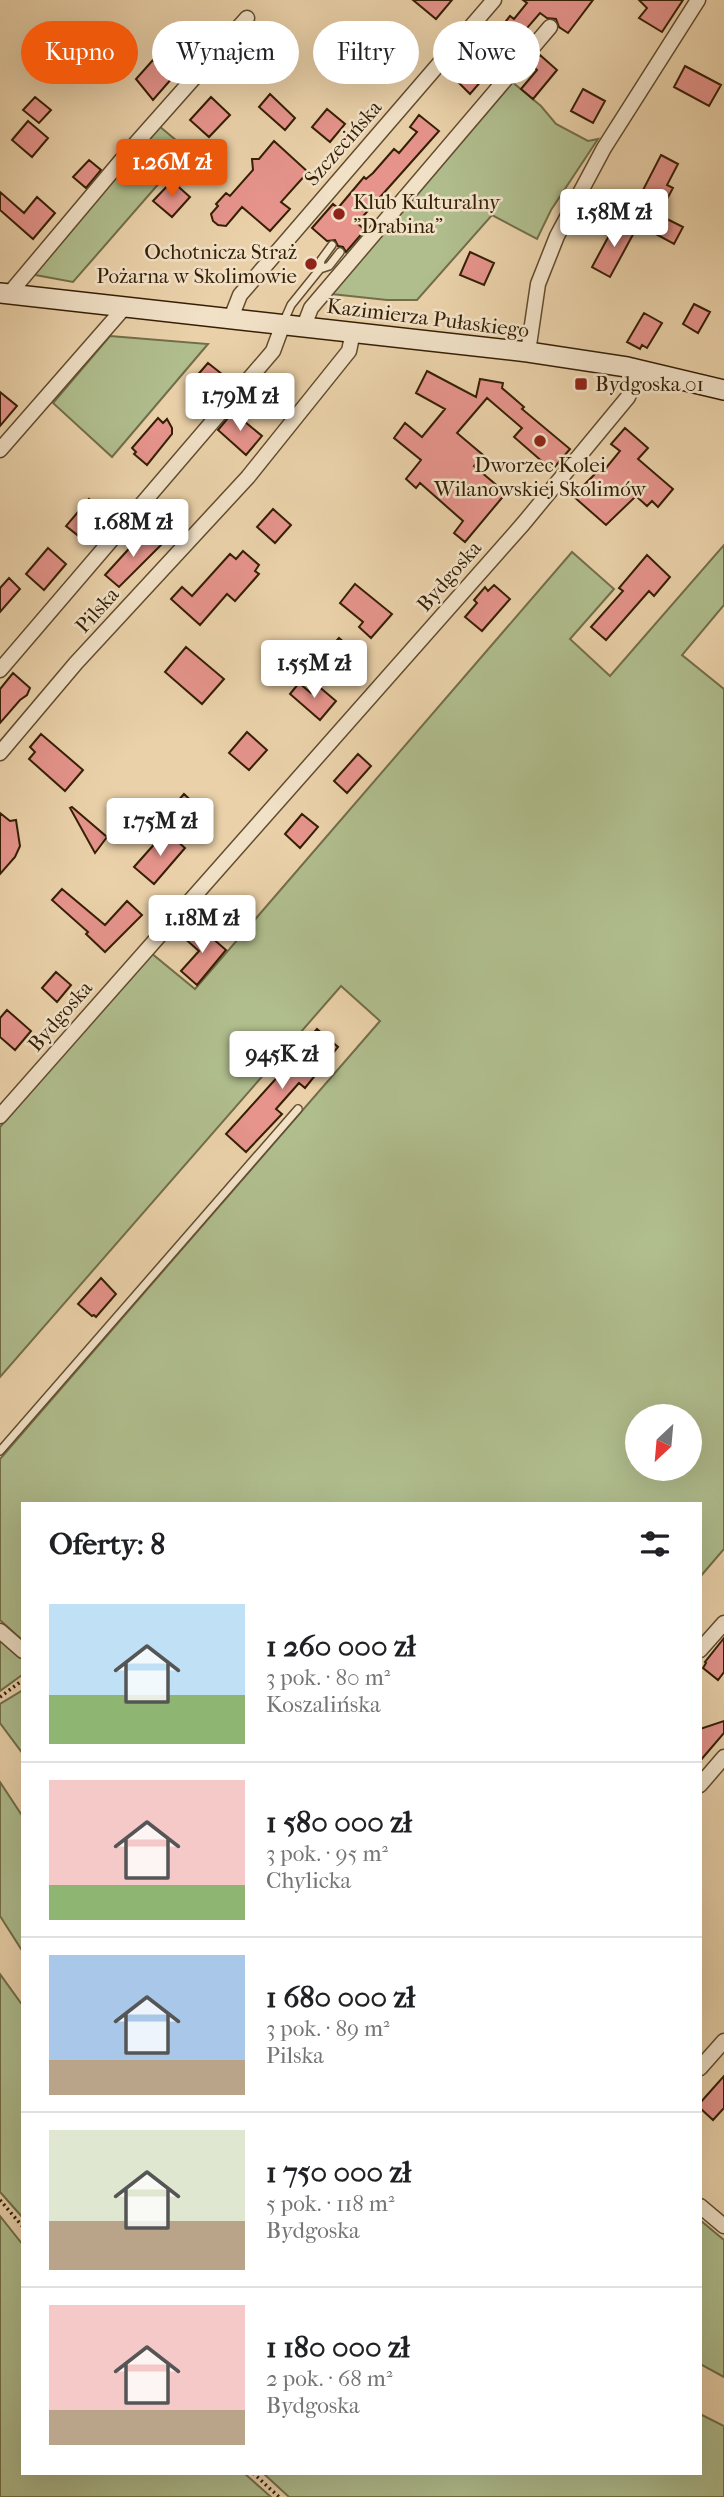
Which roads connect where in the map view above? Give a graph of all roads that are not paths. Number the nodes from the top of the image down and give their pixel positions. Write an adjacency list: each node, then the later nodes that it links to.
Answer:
1 (494, 0): 10 (street, Szczecińska)
2 (698, 0): 14 (street)
3 (247, 18): 8 (street)
4 (550, 27): 12 (street)
5 (332, 245): 7 (lane)
6 (340, 251): 7 (lane)
7 (320, 269): 11 (lane)
8 (4, 293): 9 (main road, Kazimierza Pułaskiego)
9 (124, 307): 10 (main road, Kazimierza Pułaskiego); 17 (street)
10 (230, 318): 11 (main road, Kazimierza Pułaskiego)
11 (283, 324): 12 (main road, Kazimierza Pułaskiego); 18 (street)
12 (304, 326): 13 (main road, Kazimierza Pułaskiego)
13 (354, 332): 14 (main road, Kazimierza Pułaskiego); 19 (street, Pilska)
14 (528, 352): 15 (main road, Kazimierza Pułaskiego)
15 (640, 370): 16 (main road, Kazimierza Pułaskiego); 21 (street, Bydgoska)
16 (724, 390)
17 (0, 450)
18 (0, 670)
19 (0, 753)
20 (298, 1109): 22 (lane)
21 (0, 1116)
22 (0, 1451)
23 (724, 1623): 25 (street)
24 (0, 1631): 26 (street)
25 (702, 1648)
26 (21, 1649)
27 (724, 1757): 28 (street)
28 (702, 1783)
29 (724, 2041): 30 (street)
30 (702, 2066)
31 (702, 2208): 32 (street)
32 (724, 2226)

